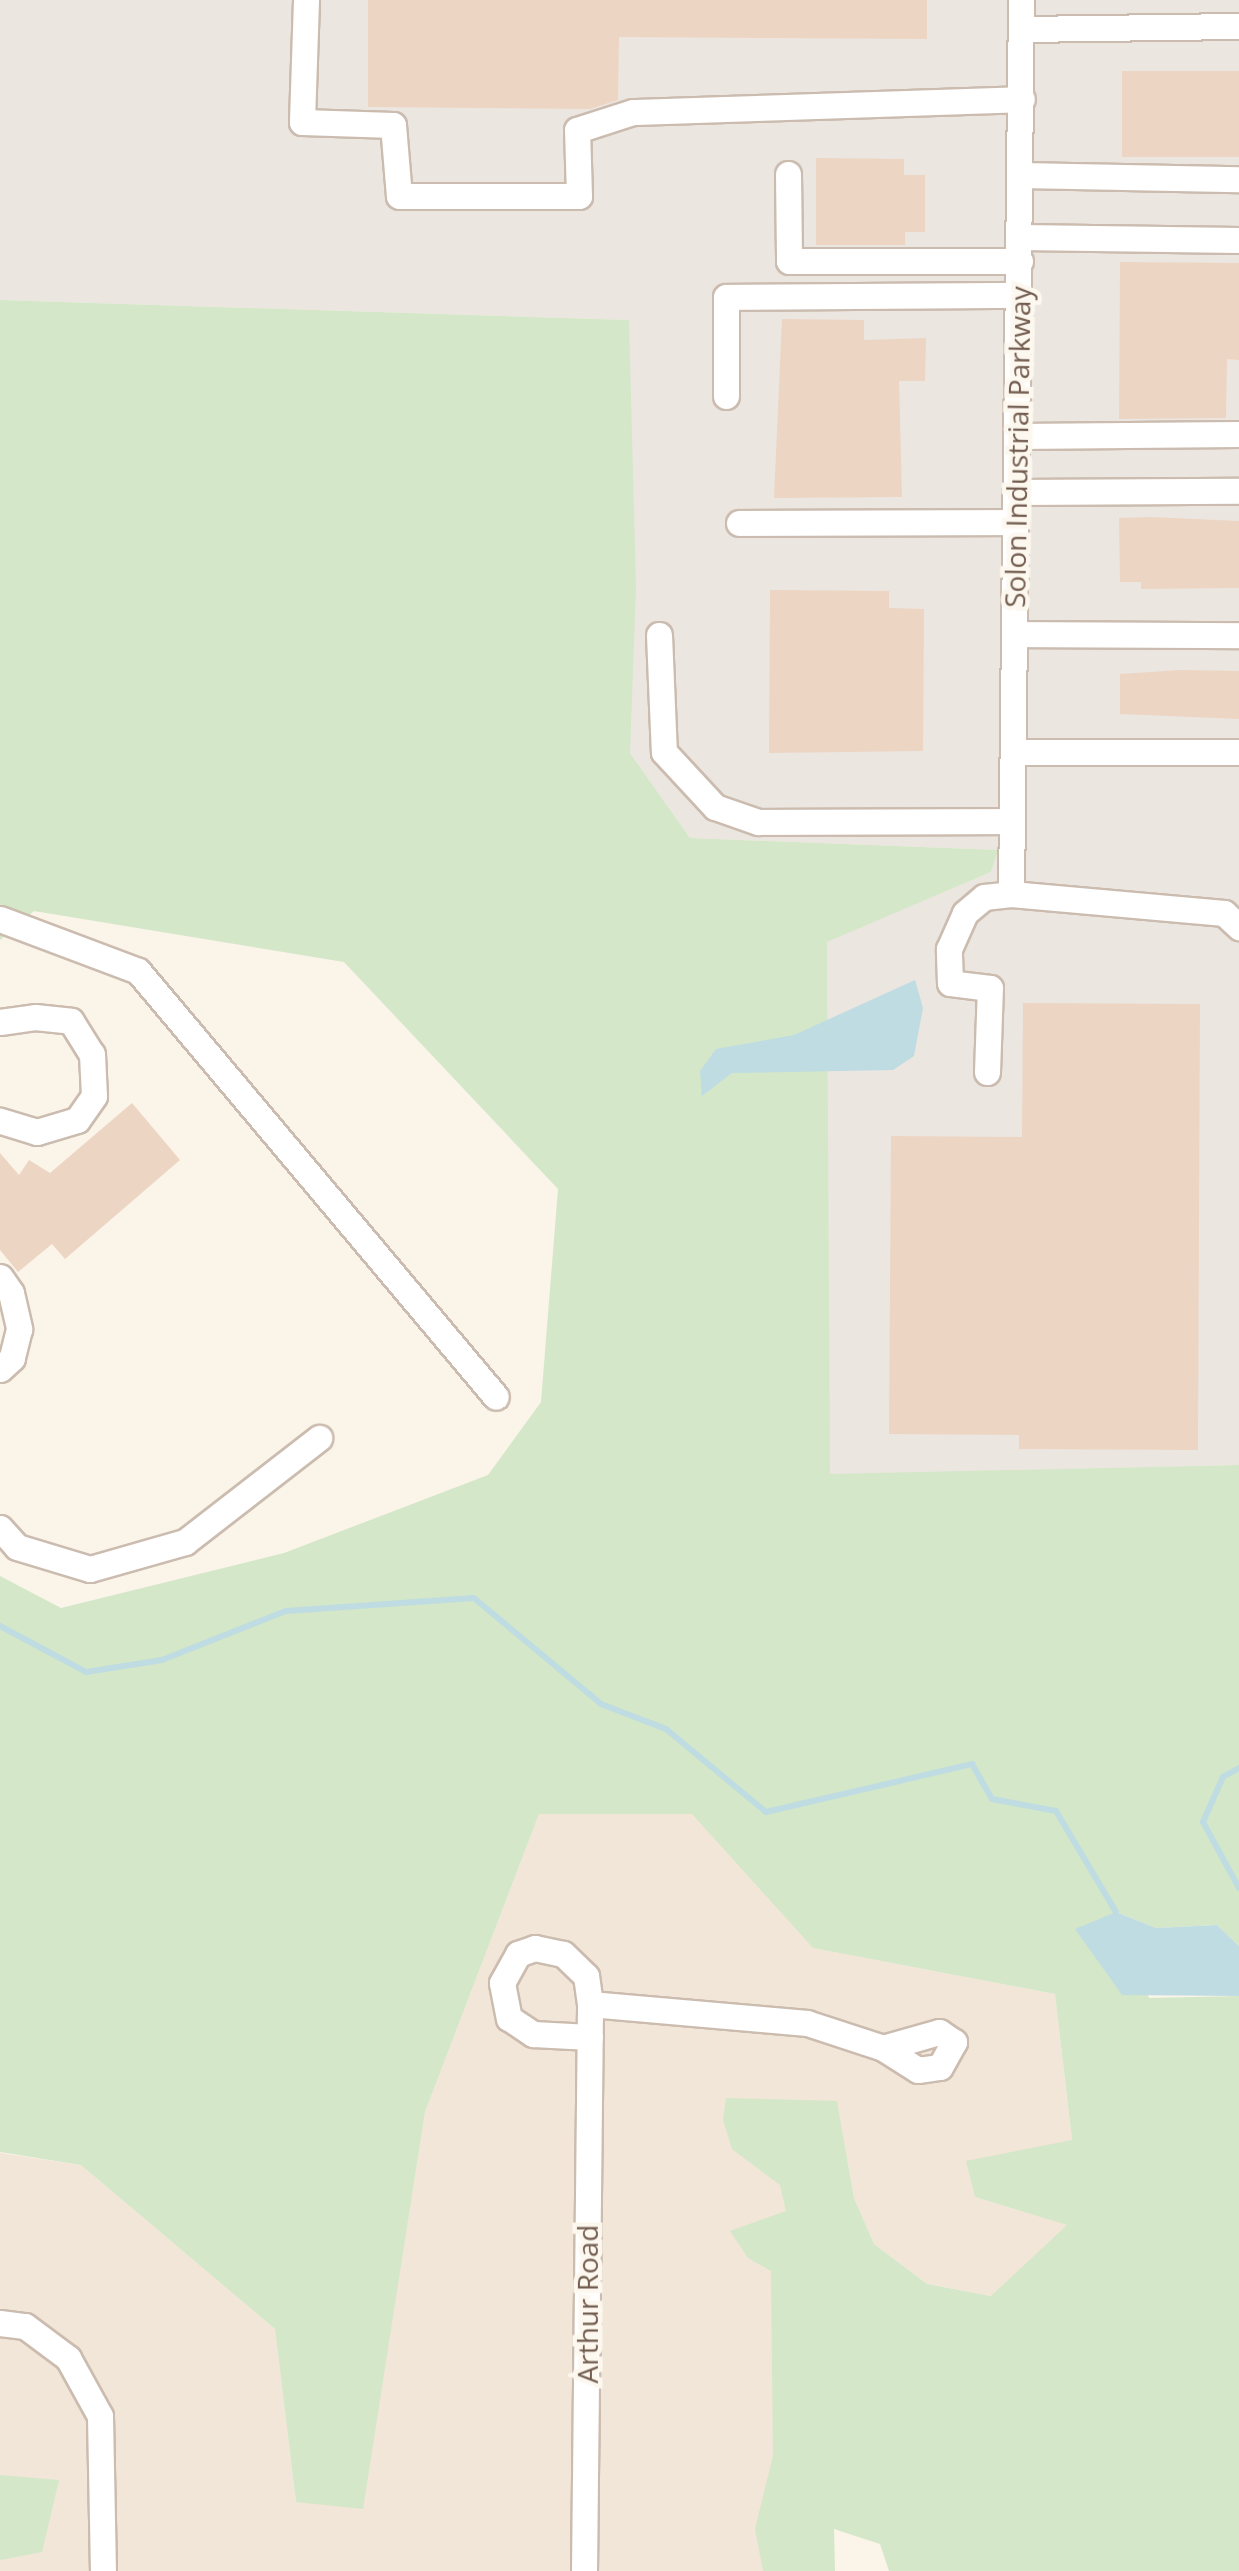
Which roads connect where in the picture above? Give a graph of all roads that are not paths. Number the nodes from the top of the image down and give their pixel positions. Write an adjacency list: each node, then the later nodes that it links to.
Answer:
1 (306, 0): 5 (street)
2 (1022, 0): 4 (street, Solon Industrial Parkway)
3 (1239, 26): 4 (street)
4 (1022, 29): 5 (street, Solon Industrial Parkway)
5 (1022, 98): 7 (street, Solon Industrial Parkway)
6 (788, 174): 10 (street)
7 (1021, 176): 8 (street); 10 (street, Solon Industrial Parkway)
8 (1239, 178)
9 (1239, 240): 10 (street)
10 (1020, 249): 11 (street, Solon Industrial Parkway)
11 (1020, 295): 12 (street); 14 (street, Solon Industrial Parkway)
12 (726, 396)
13 (1239, 434): 14 (street)
14 (1018, 436): 16 (street, Solon Industrial Parkway)
15 (1239, 491): 16 (street)
16 (1016, 492): 17 (street, Solon Industrial Parkway)
17 (1016, 522): 18 (street); 19 (street, Solon Industrial Parkway)
18 (739, 523)
19 (1014, 634): 20 (street); 22 (street, Solon Industrial Parkway)
20 (1239, 634)
21 (659, 635): 24 (street)
22 (1012, 752): 23 (street); 24 (street, Solon Industrial Parkway)
23 (1239, 752)
24 (1012, 821): 25 (street, Solon Industrial Parkway)
25 (1012, 894): 27 (street); 29 (street)
26 (0, 919): 33 (street)
27 (1239, 928)
28 (0, 1022): 30 (street)
29 (987, 1072)
30 (0, 1121)
31 (0, 1277): 32 (street)
32 (0, 1369)
33 (496, 1397)
34 (319, 1438): 35 (street)
35 (0, 1528)
36 (590, 2004): 37 (street, Arthur Road); 37 (street, Arthur Road); 38 (street)
37 (590, 2037): 41 (street, Arthur Road)
38 (884, 2048)
39 (0, 2323): 40 (street)
40 (103, 2571)
41 (584, 2571)

